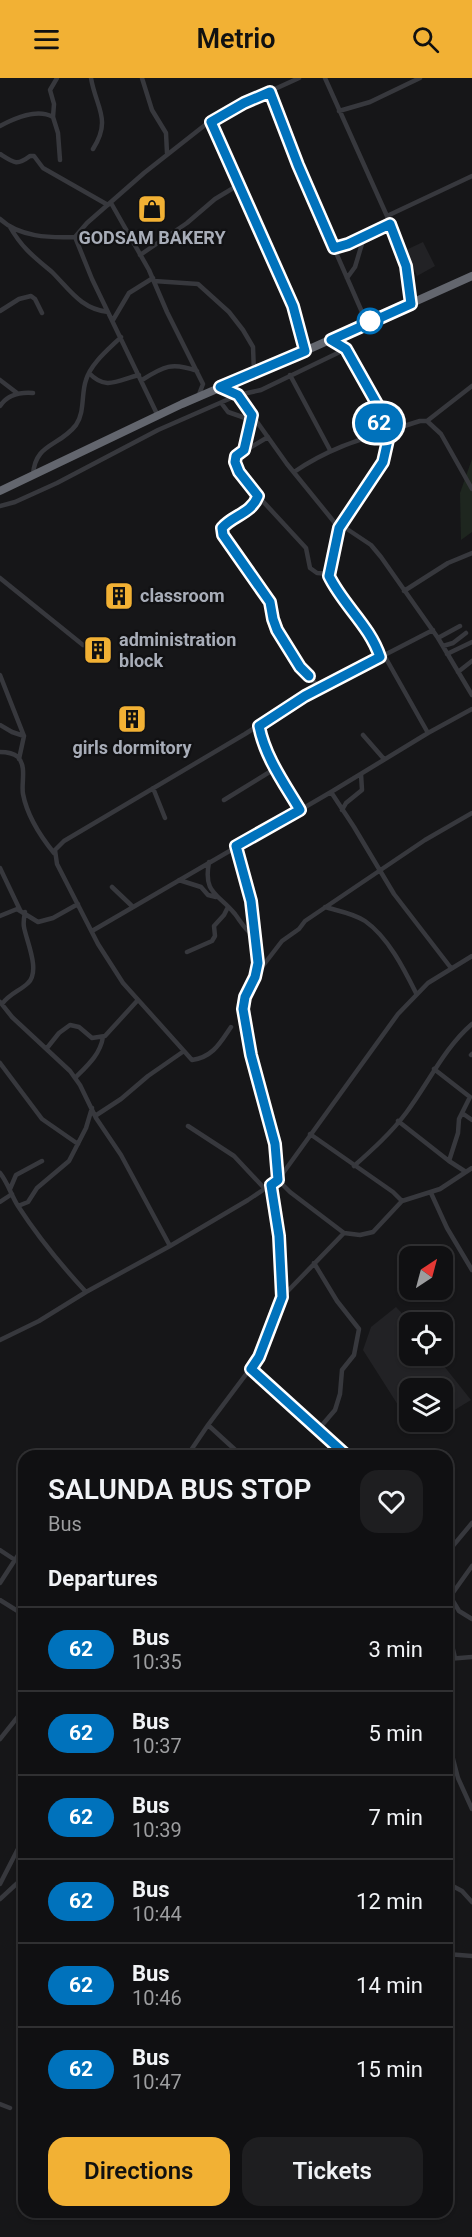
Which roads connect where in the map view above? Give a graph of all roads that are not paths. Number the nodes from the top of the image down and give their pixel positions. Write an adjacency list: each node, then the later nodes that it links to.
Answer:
1 (57, 78): 9 (street)
2 (91, 78): 12 (street)
3 (142, 78): 14 (street)
4 (299, 78): 7 (street)
5 (325, 78): 8 (street)
6 (420, 78): 8 (street)
7 (270, 92): 10 (street); 25 (street)
8 (339, 111): 19 (street)
9 (53, 117): 11 (street); 15 (street)
10 (211, 122): 14 (street); 17 (street)
11 (0, 126)
12 (93, 149)
13 (0, 154): 18 (street)
14 (166, 154): 18 (street)
15 (60, 160)
16 (472, 176): 19 (street)
17 (240, 184): 26 (street); 39 (street)
18 (110, 204): 23 (street); 26 (street)
19 (387, 216): 21 (street)
20 (0, 219): 22 (street)
21 (390, 224): 24 (street); 30 (street)
22 (10, 227): 23 (street); 32 (street)
23 (75, 237): 32 (street)
24 (364, 237): 25 (street); 28 (street)
25 (334, 248): 28 (street)
26 (140, 255): 29 (street)
27 (472, 276): 30 (highway)
28 (347, 278): 35 (street)
29 (154, 280): 34 (street); 40 (street); 42 (street)
30 (411, 304): 35 (highway)
31 (0, 311): 33 (street)
32 (108, 312): 34 (street)
33 (42, 313)
34 (113, 321): 36 (street)
35 (358, 326): 37 (highway)
36 (121, 337): 41 (street); 44 (street)
37 (331, 340): 38 (street); 39 (highway)
38 (346, 349): 43 (street); 58 (street)
39 (305, 351): 42 (highway)
40 (197, 372): 44 (street); 51 (street)
41 (89, 373): 44 (street); 63 (street)
42 (254, 373): 47 (highway)
43 (290, 375): 50 (street); 61 (street)
44 (140, 377): 54 (street)
45 (0, 380): 48 (street)
46 (472, 386): 56 (street)
47 (220, 387): 50 (street); 51 (highway)
48 (17, 393): 49 (street); 53 (street)
49 (33, 393)
50 (238, 395): 52 (street); 55 (street)
51 (198, 397): 54 (highway)
52 (222, 404): 55 (street); 67 (street)
53 (0, 406)
54 (158, 416): 63 (highway)
55 (251, 417): 59 (street); 60 (street)
56 (427, 421): 57 (street); 64 (street)
57 (390, 431): 58 (street); 68 (street)
58 (373, 435): 61 (street)
59 (267, 437): 60 (street); 62 (street)
60 (244, 450): 66 (street)
61 (330, 450): 62 (street)
62 (294, 472): 68 (street)
63 (33, 475): 65 (highway)
64 (472, 489)
65 (0, 491)
66 (258, 496): 70 (street); 85 (street)
67 (0, 506)
68 (340, 527): 70 (street); 72 (street)
69 (472, 553): 72 (street)
70 (330, 574): 81 (street)
71 (0, 578): 78 (street)
72 (404, 591): 74 (street)
73 (460, 626): 76 (street)
74 (433, 630): 76 (street); 81 (street)
75 (466, 633): 79 (street)
76 (438, 638): 79 (street)
77 (472, 642): 80 (street)
78 (83, 645)
79 (443, 646): 80 (street)
80 (447, 654): 83 (street)
81 (382, 656): 85 (street); 90 (street)
82 (472, 661): 83 (street)
83 (458, 672): 86 (street)
84 (0, 675): 92 (street)
85 (321, 689): 89 (street)
86 (472, 696)
87 (472, 709): 90 (street)
88 (0, 725): 92 (street)
89 (259, 726): 96 (street); 98 (street)
90 (428, 733): 95 (street)
91 (363, 735): 95 (street)
92 (24, 736): 94 (street)
93 (0, 752): 94 (street)
94 (19, 759): 106 (street)
95 (384, 759): 97 (street)
96 (276, 768): 100 (street); 101 (street)
97 (361, 774): 99 (street); 102 (street)
98 (153, 788): 104 (street); 106 (street)
99 (331, 792): 101 (street); 102 (street)
100 (224, 800)
101 (300, 810): 105 (street)
102 (342, 810): 109 (street)
103 (472, 813): 109 (street)
104 (165, 818)
105 (236, 846): 107 (street); 122 (street)
106 (54, 853): 115 (street)
107 (209, 862): 110 (street); 114 (street)
108 (0, 868): 111 (street)
109 (380, 870): 118 (street); 126 (street)
110 (178, 880): 114 (street); 116 (street)
111 (7, 883): 112 (street); 119 (street)
112 (0, 884)
113 (112, 887): 116 (street)
114 (216, 897): 117 (street)
115 (78, 904): 119 (street); 121 (street)
116 (133, 907): 121 (street)
117 (228, 907): 122 (street); 123 (street)
118 (325, 907): 127 (street); 128 (street)
119 (23, 911): 120 (street); 130 (street)
120 (0, 916)
121 (92, 931): 129 (street)
122 (254, 936): 127 (street)
123 (187, 952)
124 (469, 958): 125 (street); 126 (street)
125 (472, 967)
126 (451, 968): 128 (street)
127 (255, 977): 154 (street)
128 (416, 993): 146 (street)
129 (137, 1001): 133 (street); 135 (street)
130 (1, 1003): 134 (street)
131 (472, 1024): 137 (street)
132 (231, 1028): 135 (street)
133 (103, 1037): 134 (street); 138 (street)
134 (47, 1048): 138 (street)
135 (183, 1051): 142 (street)
136 (0, 1063): 147 (street)
137 (434, 1069): 139 (street); 144 (street)
138 (75, 1078): 140 (street)
139 (471, 1098): 141 (street)
140 (92, 1108): 142 (street); 147 (street)
141 (462, 1113): 143 (street); 149 (street)
142 (95, 1116): 163 (street)
143 (472, 1120)
144 (398, 1121): 149 (street); 150 (street)
145 (188, 1126): 156 (street)
146 (310, 1134): 150 (street); 154 (street)
147 (78, 1144): 161 (street)
148 (42, 1161): 157 (street)
149 (448, 1161): 153 (street)
150 (354, 1166): 159 (street)
151 (472, 1168): 153 (street)
152 (0, 1173): 157 (street)
153 (466, 1173): 158 (street)
154 (278, 1180): 155 (street); 162 (street)
155 (271, 1185): 156 (street); 167 (street)
156 (265, 1189): 163 (street)
157 (11, 1192): 160 (street); 161 (street)
158 (431, 1193): 159 (street); 165 (street)
159 (402, 1201): 162 (street)
160 (0, 1202)
161 (18, 1206): 166 (street)
162 (344, 1233): 164 (street)
163 (170, 1246): 166 (street)
164 (314, 1263): 167 (street); 171 (street)
165 (472, 1270)
166 (86, 1292): 168 (street)
167 (282, 1297): 169 (street)
168 (0, 1340)
169 (251, 1369): 170 (street); 171 (street)
170 (208, 1425): 172 (street); 173 (street)
171 (317, 1431): 174 (street)
172 (191, 1450)
173 (235, 1450)
174 (340, 1450)
175 (472, 1523): 176 (street)
176 (453, 1545)
177 (0, 1550): 179 (street)
178 (18, 1555): 179 (street)
179 (15, 1560): 182 (street)
180 (472, 1566): 181 (street)
181 (470, 1575): 183 (street)
182 (0, 1583)
183 (453, 1590)
184 (0, 1600): 186 (street)
185 (453, 1600): 187 (street)
186 (18, 1611)
187 (472, 1619)
188 (453, 1649): 190 (street)
189 (471, 1657): 190 (street); 191 (street)
190 (455, 1658)
191 (472, 1665)
192 (18, 1717): 193 (street)
193 (0, 1740)
194 (453, 1759): 195 (street)
195 (472, 1809)
196 (18, 1849): 198 (street)
197 (18, 1882): 200 (street)
198 (0, 1884)
199 (453, 1886): 201 (street)
200 (0, 1899)
201 (472, 1902)
202 (453, 1954): 203 (street)
203 (472, 1956)
204 (0, 2104): 205 (street)
205 (10, 2108)

